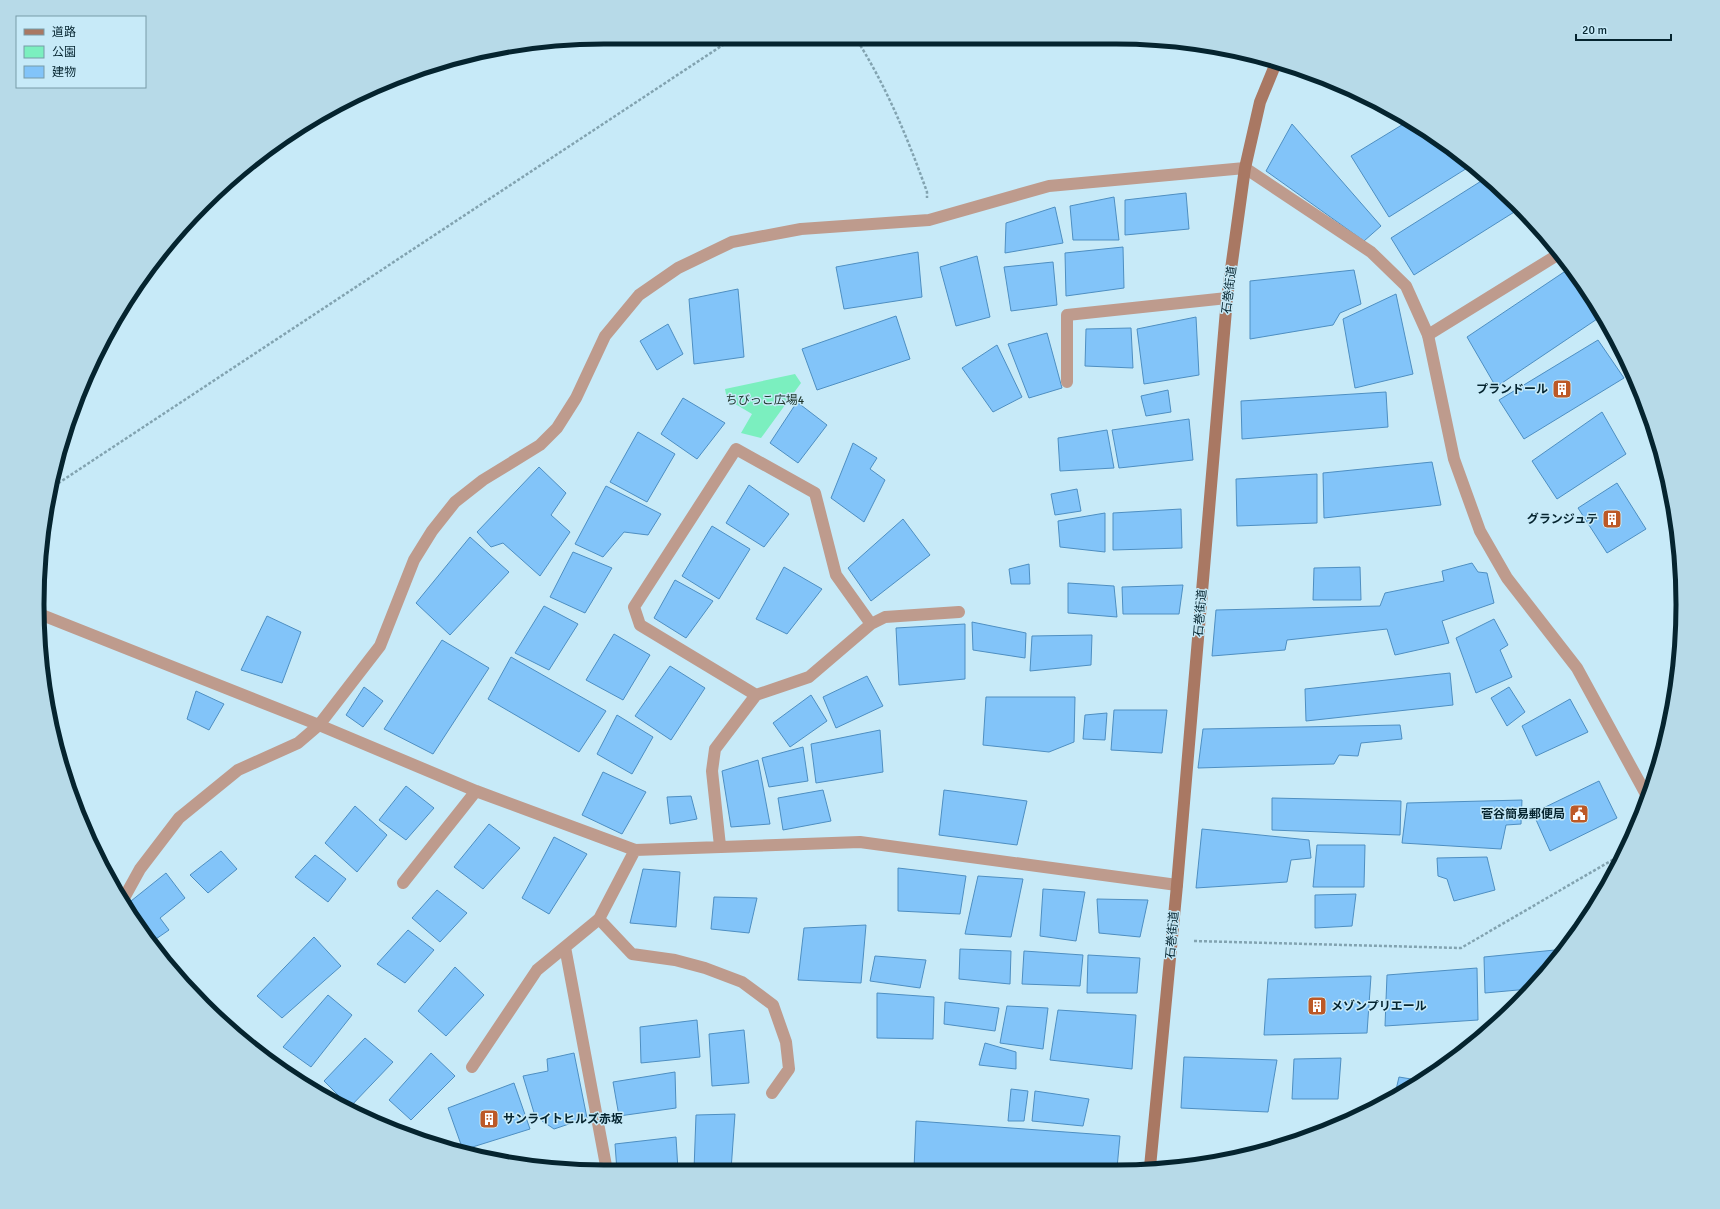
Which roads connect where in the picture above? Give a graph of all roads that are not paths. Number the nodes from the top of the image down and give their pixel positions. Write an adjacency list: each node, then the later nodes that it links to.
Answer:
1 (1274, 67): 2 (street, 石巻街道)
2 (1245, 168): 4 (street, 石巻街道); 5 (street); 11 (street)
3 (1555, 257): 5 (street)
4 (1228, 298): 6 (street); 17 (street, 石巻街道)
5 (1428, 335): 12 (street)
6 (1067, 382)
7 (959, 612): 9 (street)
8 (44, 616): 11 (street)
9 (871, 624): 10 (street); 10 (street)
10 (756, 695): 14 (street)
11 (319, 725): 13 (street); 18 (street)
12 (1644, 790)
13 (476, 791): 15 (street); 16 (street)
14 (720, 846): 15 (street); 17 (street)
15 (635, 850): 19 (street)
16 (403, 883)
17 (1177, 885): 23 (street, 石巻街道)
18 (125, 895)
19 (599, 919): 20 (street); 22 (street)
20 (564, 947): 21 (street); 24 (street)
21 (472, 1067)
22 (772, 1093)
23 (1150, 1164)
24 (606, 1165)

